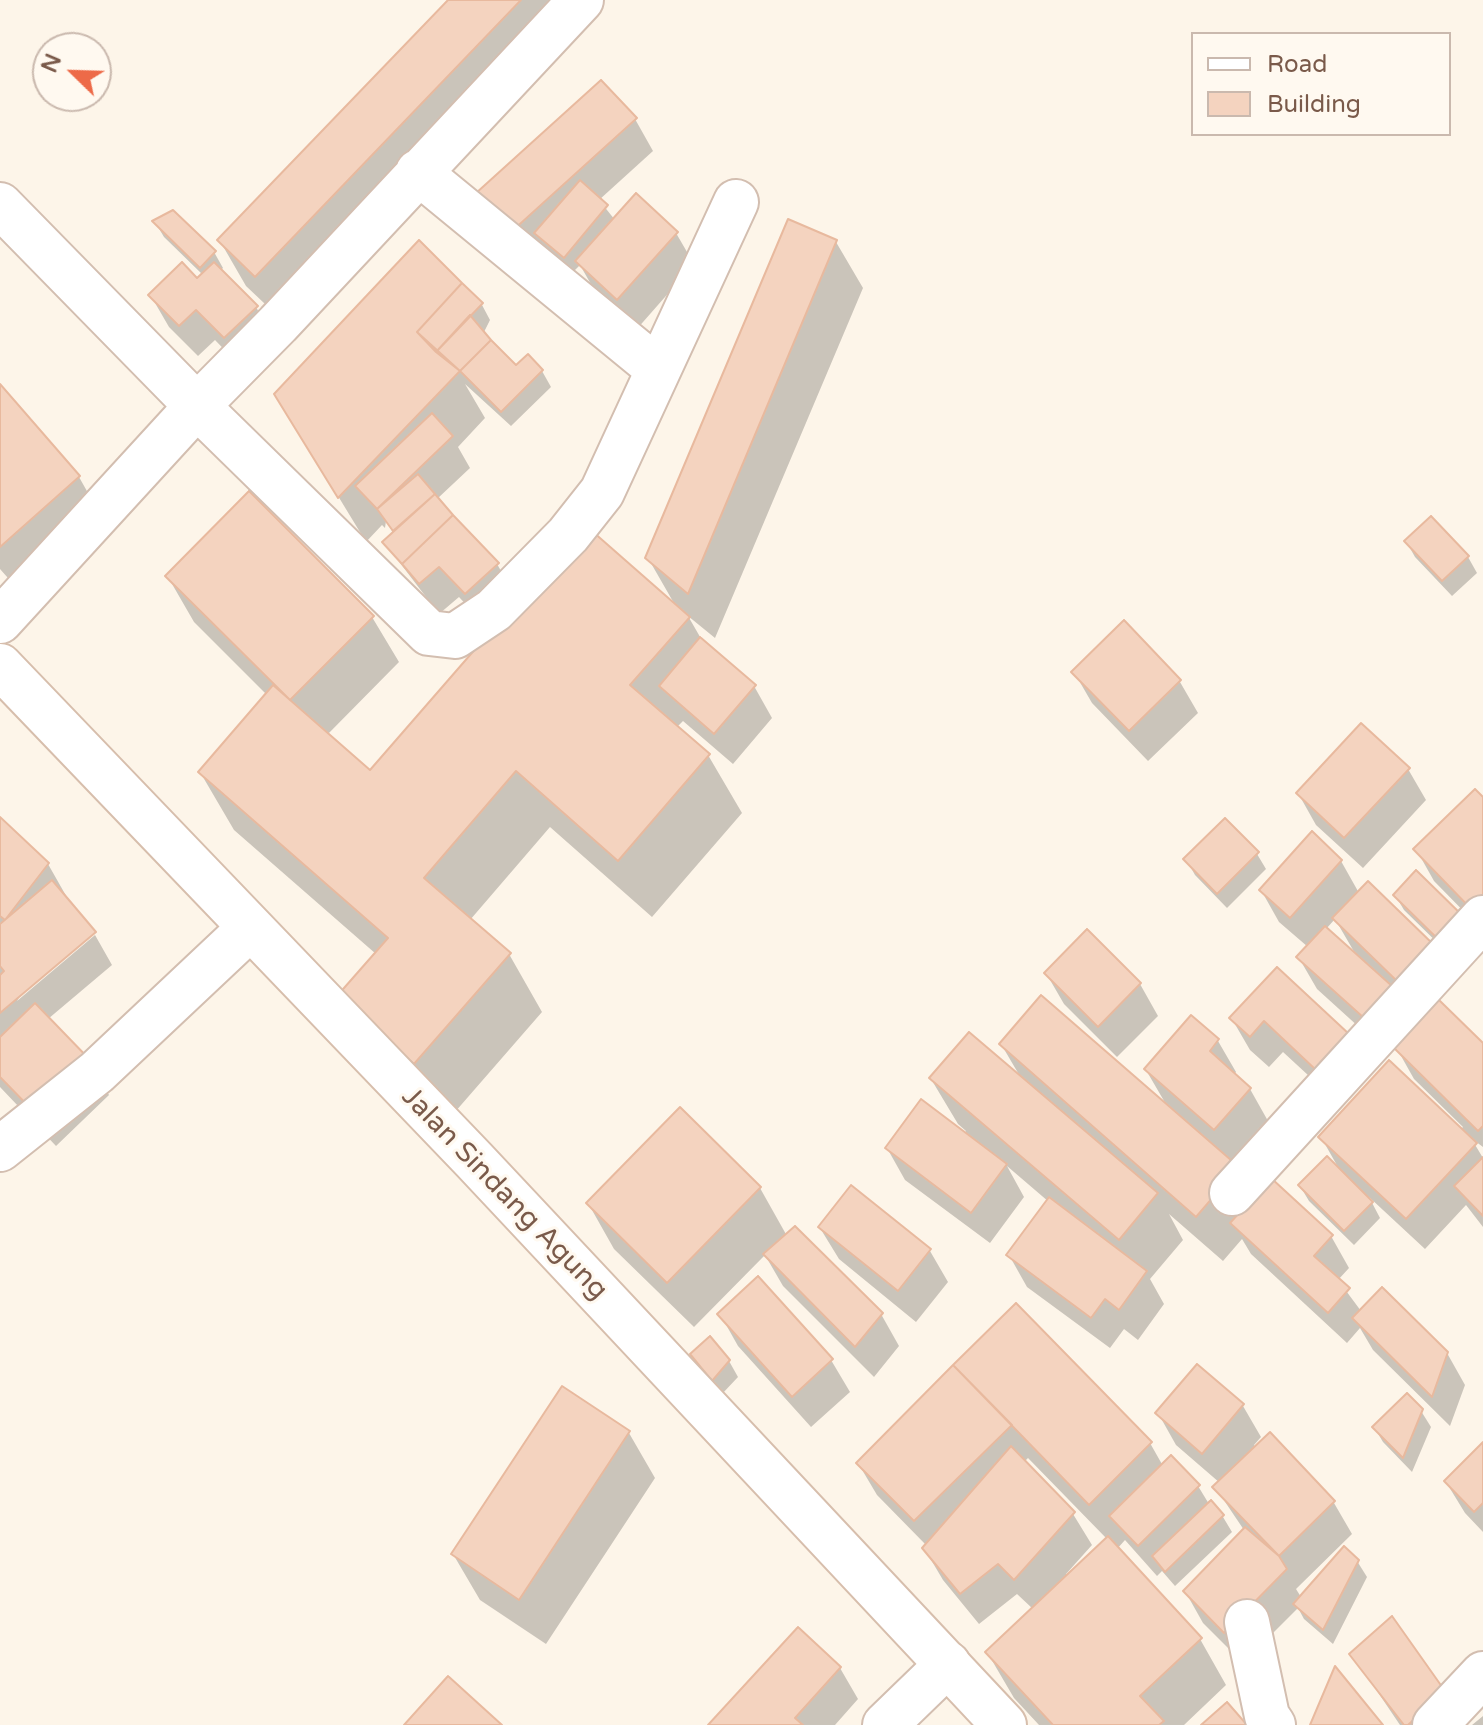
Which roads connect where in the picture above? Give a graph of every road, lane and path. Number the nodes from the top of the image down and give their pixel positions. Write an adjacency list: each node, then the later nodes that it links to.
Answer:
1 (581, 0): 2 (street)
2 (418, 172): 5 (street); 6 (street)
3 (736, 202): 5 (street)
4 (0, 205): 6 (street)
5 (658, 369): 6 (street)
6 (197, 406): 7 (street)
7 (0, 621)
8 (0, 666): 10 (street, Jalan Sindang Agung)
9 (1483, 918): 12 (street)
10 (250, 928): 11 (street); 14 (street, Jalan Sindang Agung)
11 (5, 1135)
12 (1232, 1193)
13 (1247, 1622): 18 (street)
14 (948, 1664): 16 (street); 17 (street, Jalan Sindang Agung)
15 (1483, 1674): 19 (street)
16 (885, 1725)
17 (1004, 1725)
18 (1273, 1725)
19 (1435, 1725)

